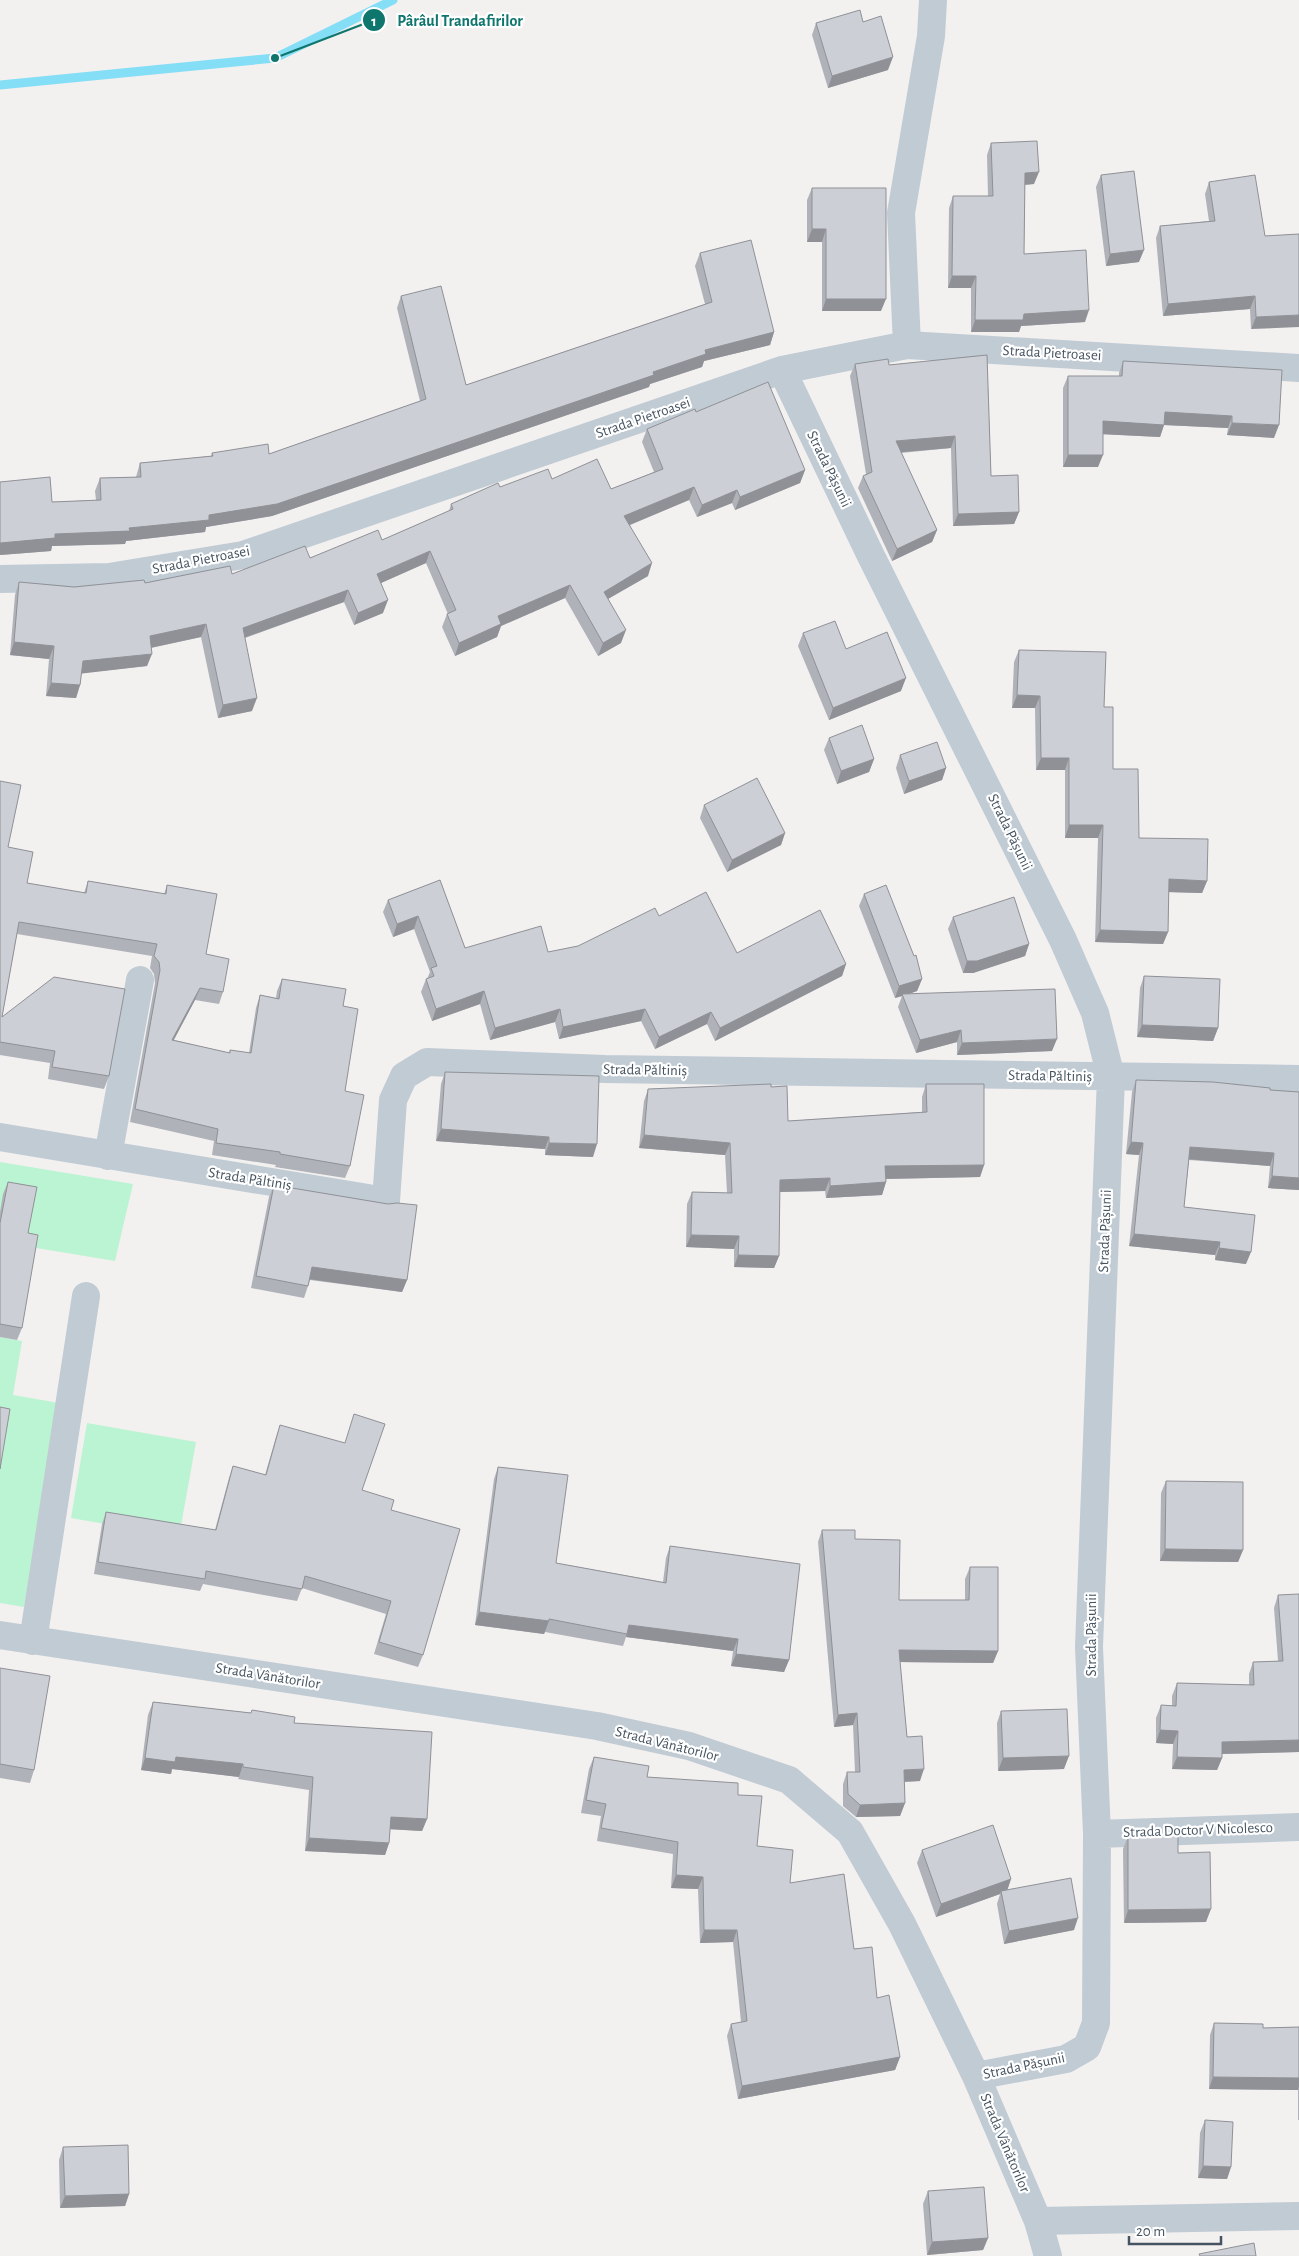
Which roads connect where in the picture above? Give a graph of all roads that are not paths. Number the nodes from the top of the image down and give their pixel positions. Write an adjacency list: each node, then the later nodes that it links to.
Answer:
1 (933, 0): 2 (street)
2 (907, 345): 3 (street, Strada Pietroasei); 4 (street, Strada Pietroasei)
3 (1299, 368)
4 (782, 370): 5 (street, Strada Pietroasei); 7 (street, Strada Pășunii)
5 (0, 579)
6 (140, 980): 10 (street)
7 (1111, 1078): 8 (street, Strada Păltiniș); 10 (street, Strada Păltiniș); 15 (street, Strada Pășunii)
8 (1299, 1078)
9 (0, 1137): 10 (street, Strada Păltiniș)
10 (108, 1156)
11 (86, 1296): 13 (street)
12 (0, 1635): 13 (street, Strada Vânătorilor)
13 (34, 1641): 16 (street, Strada Vânătorilor)
14 (1299, 1827): 15 (street, Strada Doctor V Nicolesco)
15 (1097, 1834): 16 (street, Strada Pășunii)
16 (976, 2076): 18 (street, Strada Vânătorilor)
17 (1299, 2216): 18 (street)
18 (1038, 2221): 19 (street, Strada Vânătorilor)
19 (1048, 2256)

